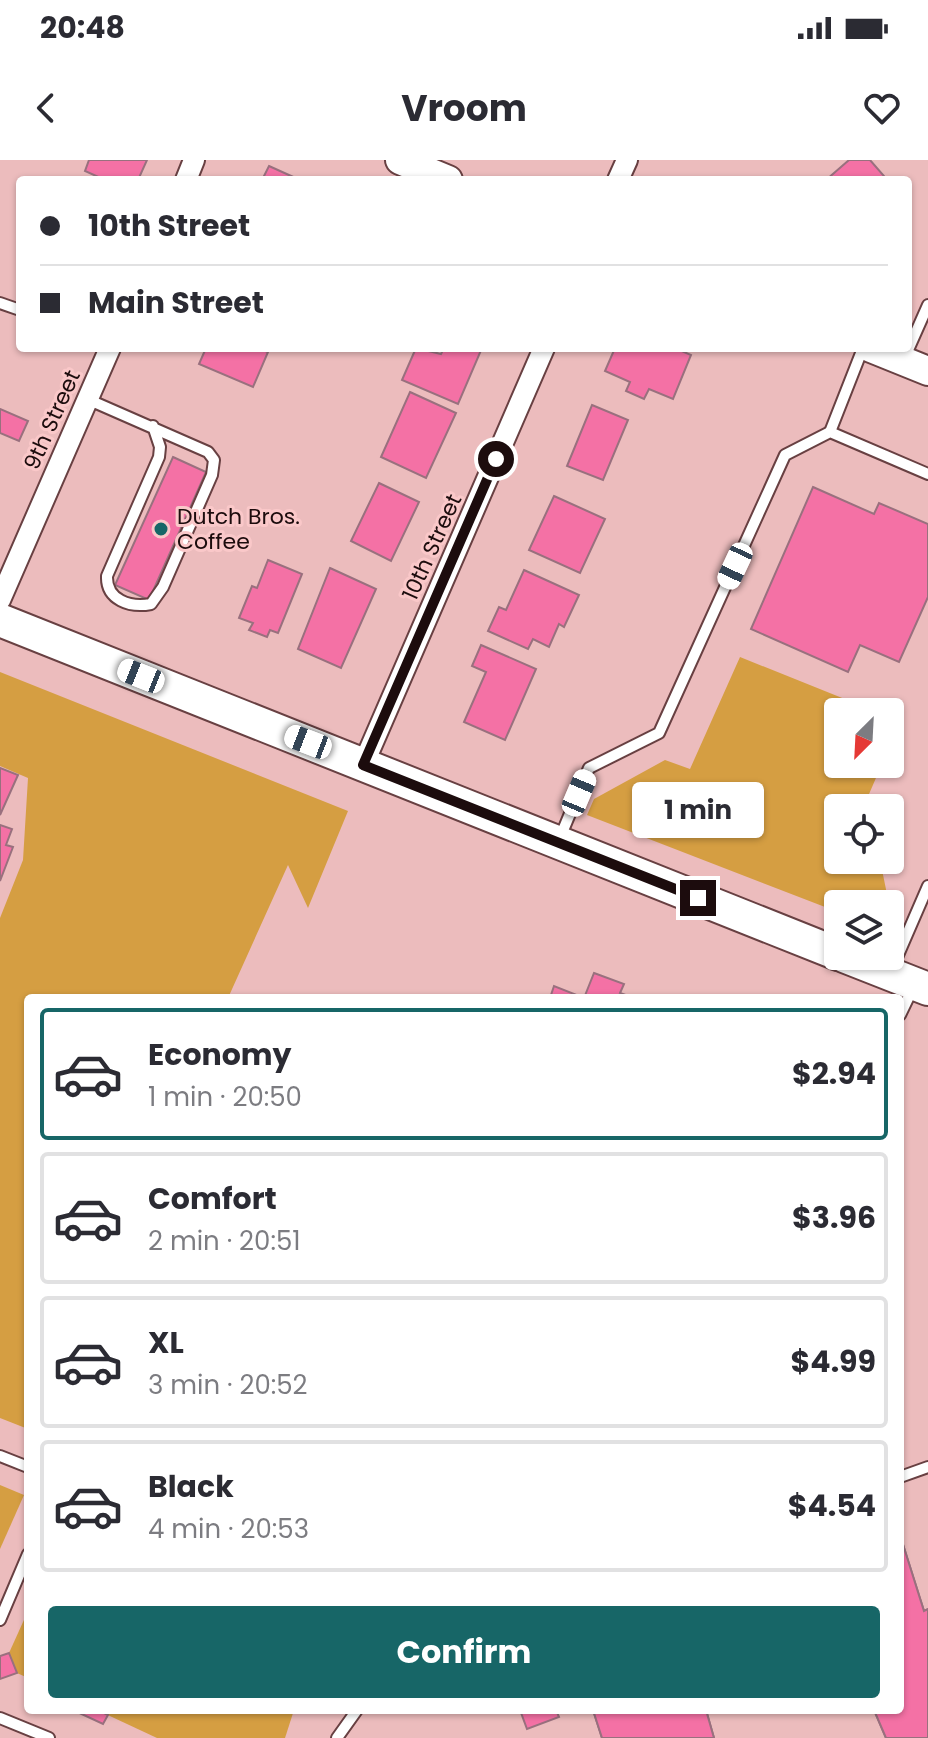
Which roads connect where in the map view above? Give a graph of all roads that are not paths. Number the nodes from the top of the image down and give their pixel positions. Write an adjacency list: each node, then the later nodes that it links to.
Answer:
1 (400, 160): 2 (street)
2 (438, 176)
3 (928, 305): 8 (lane)
4 (108, 352): 9 (street, 9th Street)
5 (542, 352): 15 (street, 10th Street)
6 (861, 352): 11 (lane)
7 (881, 352): 8 (street)
8 (916, 366)
9 (87, 399): 10 (lane); 13 (street, 9th Street)
10 (153, 426): 10 (lane)
11 (830, 432): 12 (lane); 16 (lane)
12 (928, 474)
13 (0, 600)
14 (0, 620): 15 (main road)
15 (363, 765): 16 (main road)
16 (558, 843): 18 (main road)
17 (928, 886): 20 (lane)
18 (824, 948)
19 (880, 970): 20 (main road)
20 (911, 982): 21 (lane)
21 (904, 1003)
22 (0, 1456): 23 (lane)
23 (24, 1465)
24 (928, 1467): 25 (lane)
25 (904, 1476)
26 (24, 1563): 27 (lane)
27 (0, 1620)
28 (354, 1714): 31 (lane)
29 (0, 1718): 30 (lane)
30 (49, 1738)
31 (337, 1738)

